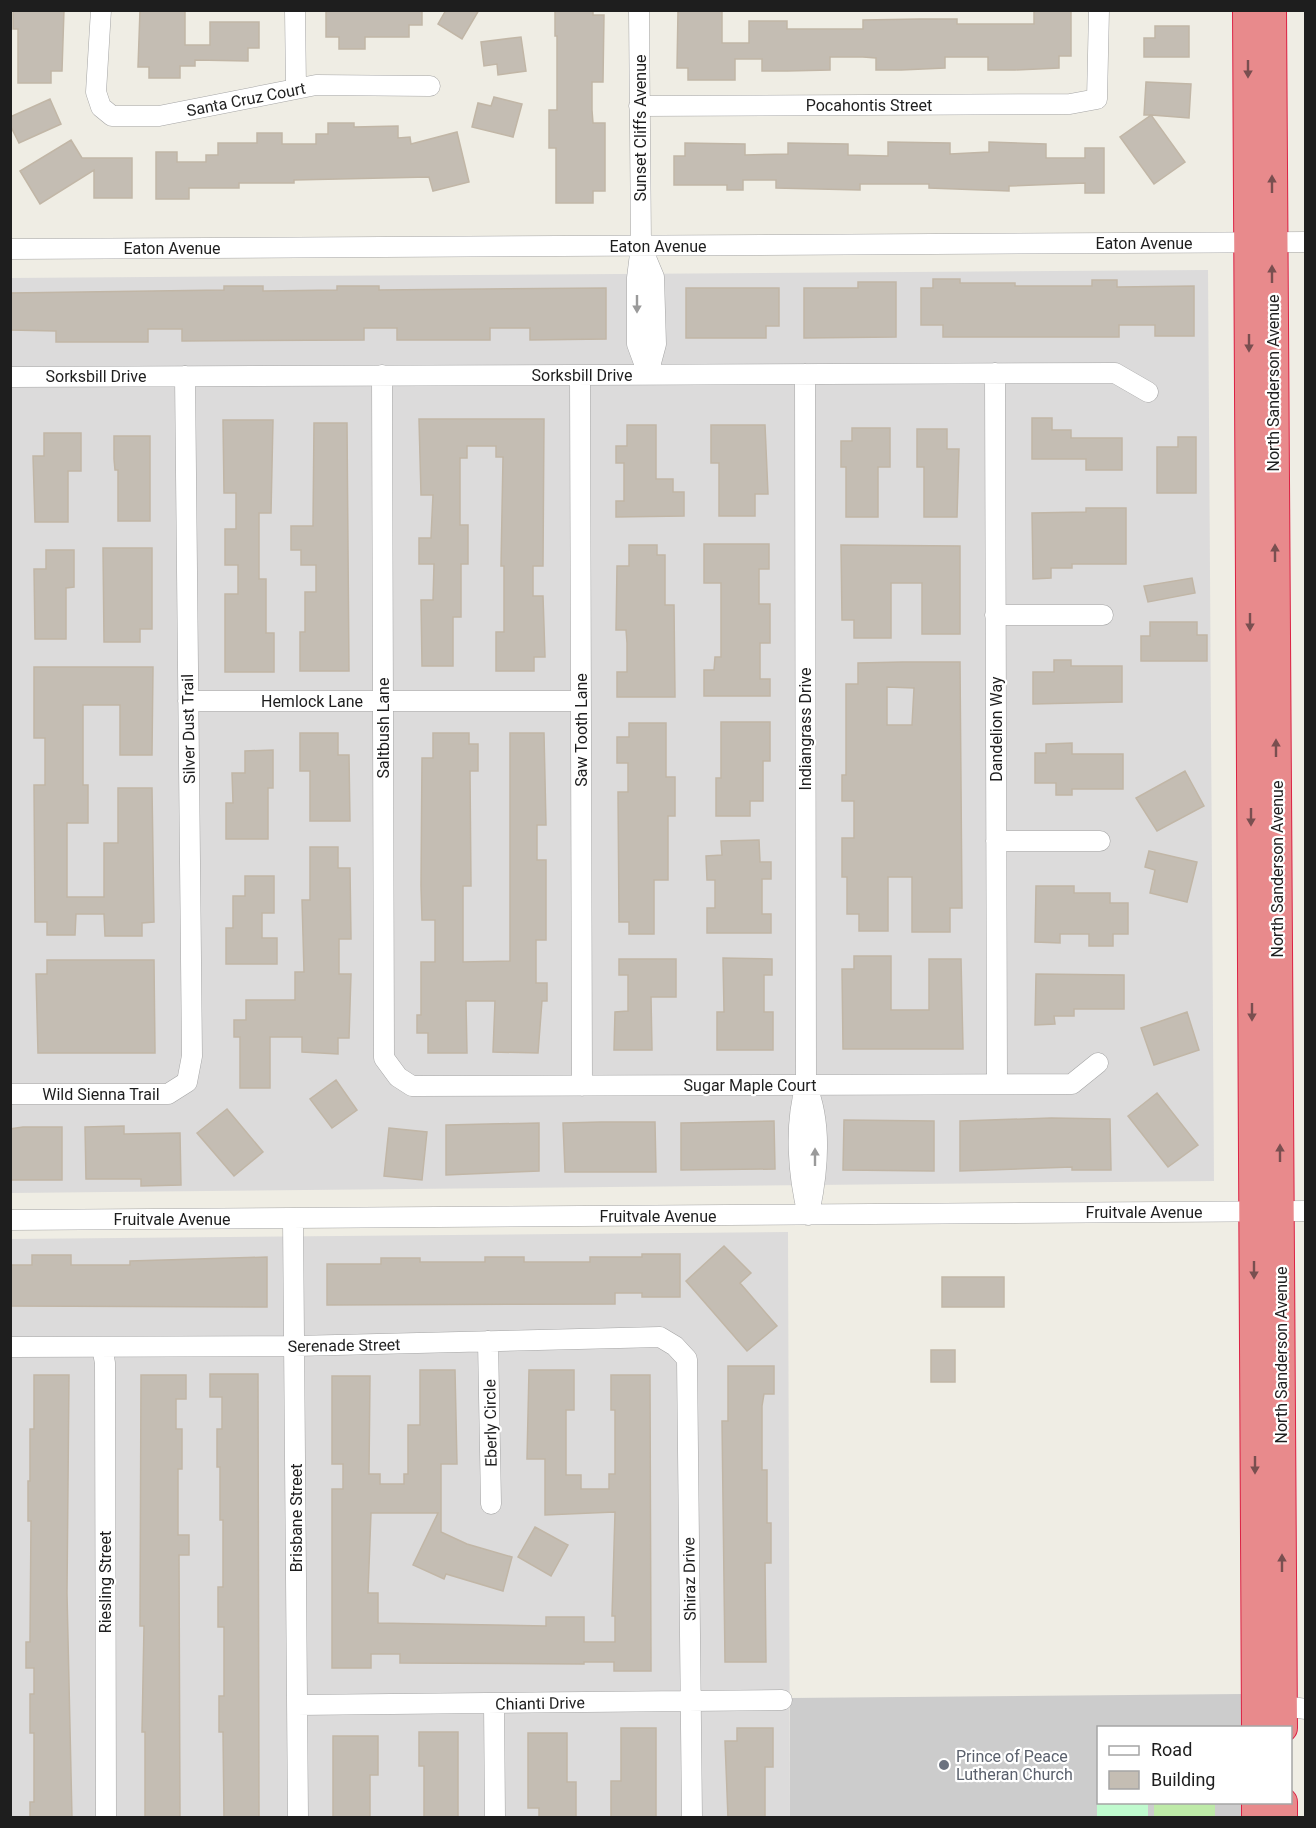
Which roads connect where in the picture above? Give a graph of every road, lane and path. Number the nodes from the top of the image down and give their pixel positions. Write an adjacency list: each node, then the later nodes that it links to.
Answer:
1 (101, 10): 8 (street, Santa Cruz Court)
2 (295, 10): 8 (street)
3 (639, 10): 9 (street, Sunset Cliffs Avenue)
4 (1099, 10): 9 (street, Pocahontis Street)
5 (1247, 10): 10 (highway, North Sanderson Avenue, one-way to 10)
6 (1272, 10): 10 (highway, North Sanderson Avenue, one-way to 6)
7 (430, 86): 8 (street, Santa Cruz Court)
8 (296, 88)
9 (639, 106): 12 (street, Sunset Cliffs Avenue)
10 (1260, 242): 11 (street, Eaton Avenue); 12 (street, Eaton Avenue); 36 (highway, North Sanderson Avenue)
11 (1305, 242)
12 (641, 246): 13 (street, Eaton Avenue); 15 (street, Sunset Cliffs Avenue)
13 (10, 249)
14 (995, 373): 16 (street, Sorksbill Drive); 21 (street, Sorksbill Drive); 22 (street, Dandelion Way)
15 (648, 374): 16 (street, Sorksbill Drive); 18 (street, Sorksbill Drive)
16 (805, 374): 33 (street, Indiangrass Drive)
17 (382, 375): 18 (street, Sorksbill Drive); 19 (street, Sorksbill Drive); 25 (street, Saltbush Lane)
18 (580, 375): 26 (street, Saw Tooth Lane)
19 (184, 376): 20 (street, Sorksbill Drive); 24 (street, Silver Dust Trail)
20 (10, 377)
21 (1148, 392)
22 (995, 615): 23 (street); 27 (street, Dandelion Way)
23 (1102, 615)
24 (188, 701): 25 (street, Hemlock Lane); 31 (street, Silver Dust Trail)
25 (383, 701): 26 (street, Hemlock Lane); 30 (street, Saltbush Lane)
26 (580, 701): 34 (street, Saw Tooth Lane)
27 (996, 841): 28 (street); 32 (street, Dandelion Way)
28 (1100, 841)
29 (1098, 1063): 32 (street, Sugar Maple Court)
30 (398, 1077): 34 (street, Sugar Maple Court)
31 (187, 1082): 35 (street, Wild Sienna Trail)
32 (997, 1084): 33 (street, Sugar Maple Court)
33 (806, 1085): 34 (street, Sugar Maple Court); 37 (street, Indiangrass Drive)
34 (582, 1086)
35 (10, 1094)
36 (1280, 1211): 37 (street, Fruitvale Avenue); 46 (highway, North Sanderson Avenue, one-way to 46); 51 (highway, North Sanderson Avenue, one-way to 36)
37 (808, 1215): 38 (street, Fruitvale Avenue)
38 (294, 1219): 39 (street, Fruitvale Avenue); 41 (street, Brisbane Street)
39 (10, 1220)
40 (488, 1341): 41 (street, Serenade Street); 42 (street, Serenade Street); 45 (street, Eberly Circle)
41 (295, 1346): 44 (street, Serenade Street); 50 (street, Brisbane Street)
42 (675, 1346): 48 (street, Shiraz Drive)
43 (10, 1347): 44 (street, Serenade Street)
44 (102, 1347): 53 (street, Riesling Street)
45 (491, 1504)
46 (1255, 1596): 51 (highway); 52 (highway, North Sanderson Avenue)
47 (782, 1700): 48 (street, Chianti Drive)
48 (691, 1701): 49 (street, Chianti Drive); 56 (street, Shiraz Drive)
49 (494, 1703): 50 (street, Chianti Drive); 55 (street)
50 (297, 1705): 54 (street, Brisbane Street)
51 (1290, 1714)
52 (1256, 1726)
53 (106, 1818)
54 (298, 1818)
55 (495, 1818)
56 (692, 1818)

